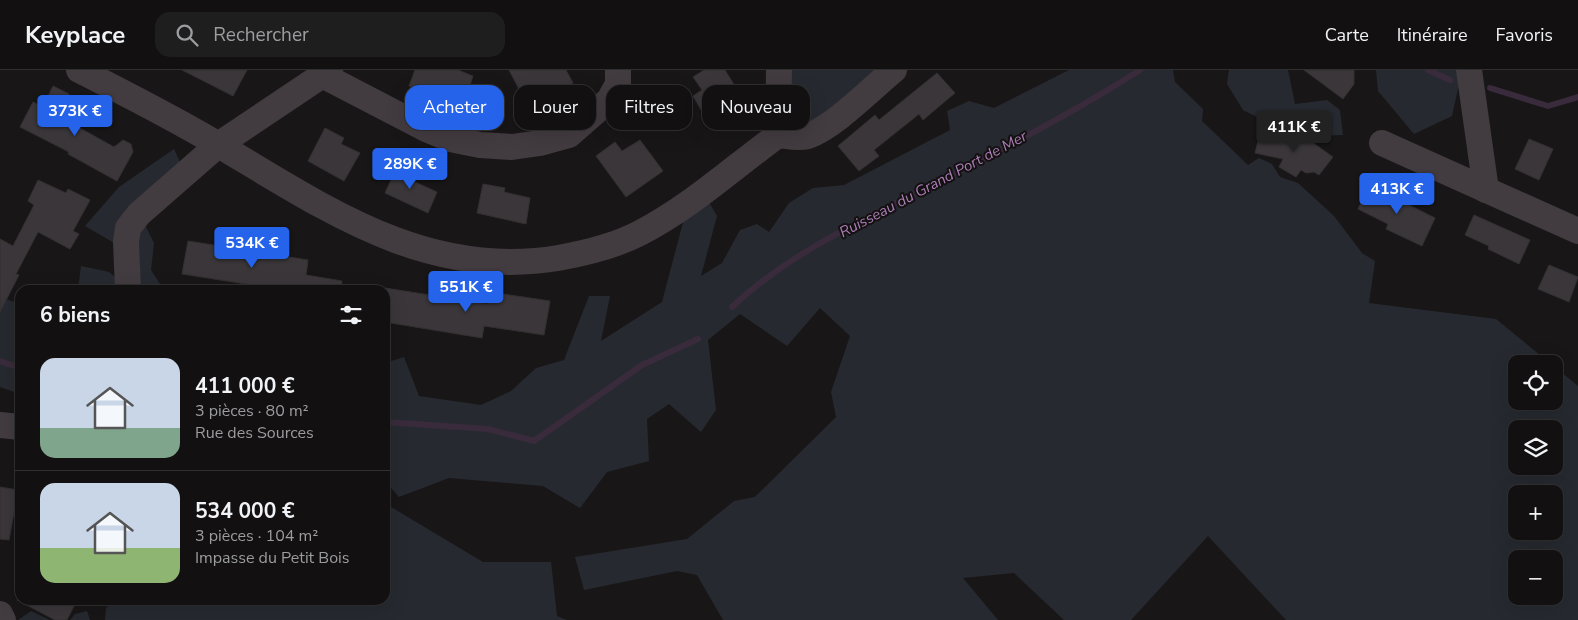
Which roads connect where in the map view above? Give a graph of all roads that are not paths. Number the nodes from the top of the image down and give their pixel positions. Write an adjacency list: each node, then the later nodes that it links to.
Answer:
1 (79, 70): 9 (street)
2 (618, 70): 6 (street)
3 (779, 70): 7 (street)
4 (894, 70): 7 (street)
5 (1469, 70): 10 (street)
6 (326, 72): 9 (street)
7 (778, 135): 9 (street)
8 (1382, 143): 10 (street)
9 (218, 145): 12 (street)
10 (1486, 190): 11 (street)
11 (1578, 231)
12 (128, 285)
13 (0, 426): 14 (street)
14 (15, 427)
15 (0, 614): 16 (street)
16 (2, 620)

